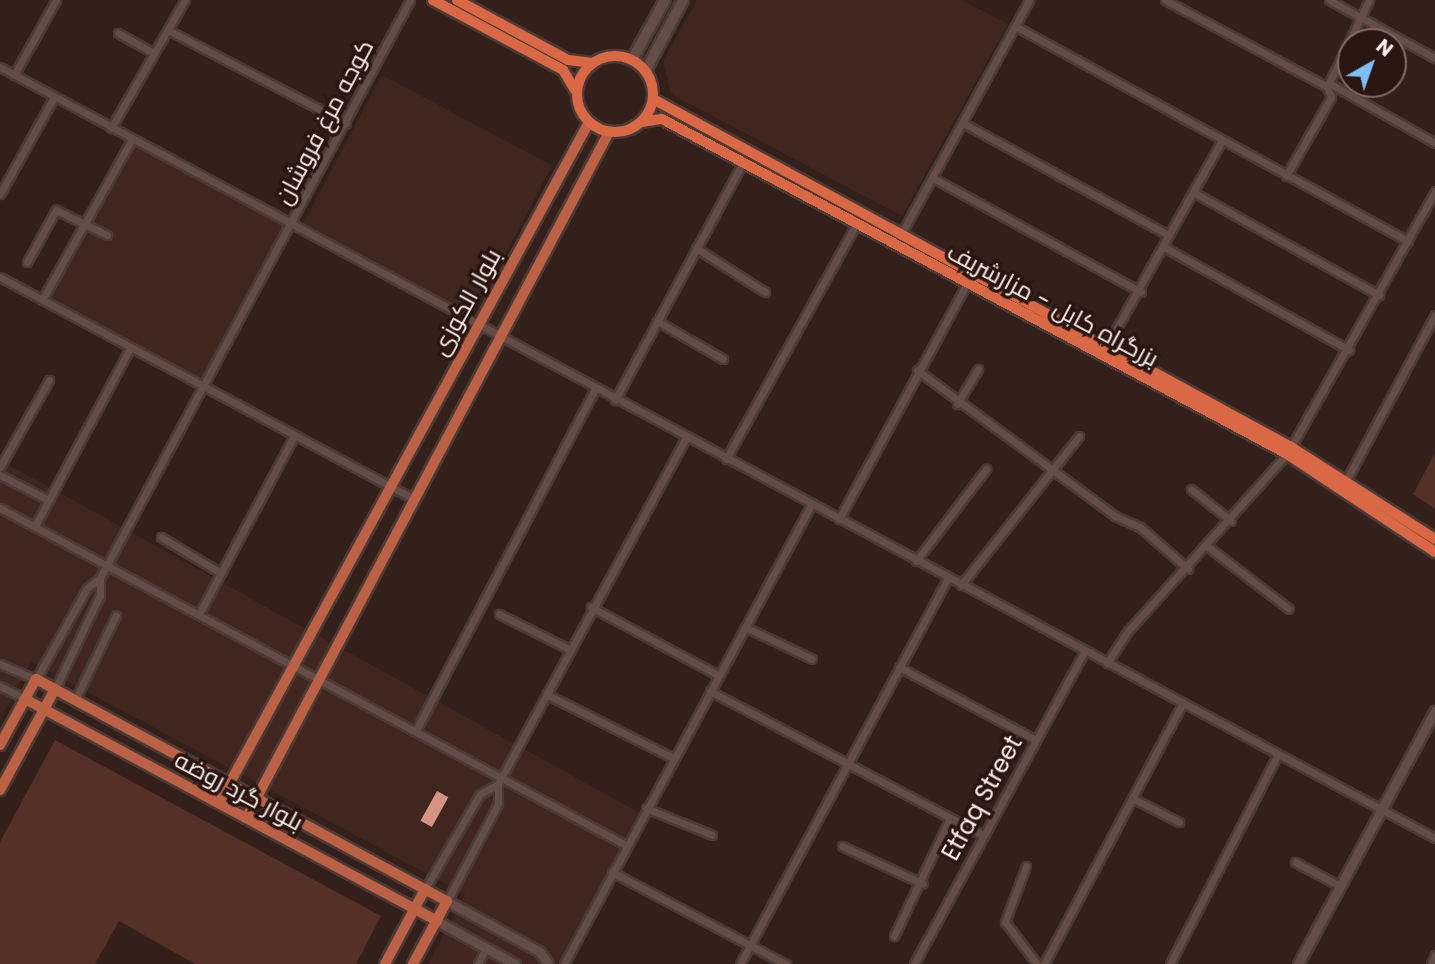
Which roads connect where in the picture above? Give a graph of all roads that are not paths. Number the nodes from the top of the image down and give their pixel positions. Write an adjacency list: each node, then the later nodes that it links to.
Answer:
1 (56, 0): 22 (street)
2 (185, 0): 14 (street)
3 (410, 0): 29 (street, كوجه مرغ فروشان)
4 (433, 0): 24 (highway)
5 (457, 0): 19 (highway)
6 (665, 0): 18 (main road)
7 (683, 0): 21 (main road)
8 (1029, 0): 13 (street)
9 (1165, 0): 23 (street)
10 (1329, 0): 12 (street)
11 (1368, 0): 12 (street)
12 (1360, 17): 17 (street); 23 (street)
13 (1015, 26): 30 (street); 34 (street)
14 (168, 30): 16 (street); 29 (street)
15 (118, 33): 16 (street)
16 (154, 53): 31 (street)
17 (1435, 58)
18 (632, 60): 19 (highway); 21 (highway)
19 (591, 63): 24 (highway)
20 (0, 67): 22 (street)
21 (646, 70): 26 (highway)
22 (15, 75): 25 (street)
23 (1328, 85): 35 (street); 37 (street)
24 (576, 92): 28 (highway)
25 (54, 97): 31 (street); 41 (street)
26 (653, 99): 27 (highway); 47 (highway, بزرگراه کابل - مزارشریف)
27 (642, 121): 32 (highway); 36 (highway, بزرگراه کابل - مزارشریف)
28 (589, 122): 32 (highway); 60 (main road, بلوار الکوزی)
29 (346, 123): 43 (street, كوجه مرغ فروشان)
30 (964, 123): 38 (street); 45 (street)
31 (111, 128): 33 (street)
32 (609, 132): 61 (main road, بلوار الکوزی)
33 (132, 139): 42 (street); 43 (street)
34 (1221, 142): 37 (street); 40 (street)
35 (1435, 143)
36 (743, 162): 44 (highway, بزرگراه کابل - مزارشریف); 50 (street)
37 (1286, 176): 48 (street)
38 (933, 178): 47 (street); 55 (street)
39 (1435, 191): 48 (street)
40 (1193, 192): 45 (street); 56 (street)
41 (0, 194)
42 (85, 224): 46 (street); 51 (street); 57 (street)
43 (290, 224): 60 (street); 69 (street, كوجه مرغ فروشان)
44 (856, 224): 53 (highway, بزرگراه کابل - مزارشریف); 77 (street)
45 (1168, 234): 49 (street)
46 (107, 235)
47 (900, 237): 62 (highway, بزرگراه کابل - مزارشریف)
48 (1408, 241): 56 (street)
49 (1164, 247): 55 (street); 64 (street)
50 (696, 248): 54 (street); 59 (street)
51 (27, 262)
52 (0, 277): 57 (street)
53 (967, 283): 67 (street); 76 (highway, بزرگراه کابل - مزارشریف)
54 (765, 292)
55 (1141, 292): 62 (street)
56 (1379, 295): 64 (street)
57 (42, 300): 63 (street)
58 (1435, 315): 82 (street)
59 (657, 321): 65 (street); 71 (street)
60 (478, 324): 61 (street); 83 (main road, بلوار الکوزی)
61 (499, 336): 70 (street); 85 (main road, بلوار الکوزی)
62 (1106, 347): 76 (highway, بزرگراه کابل - مزارشریف)
63 (130, 348): 69 (street); 86 (street)
64 (1349, 350): 76 (street)
65 (723, 359)
66 (978, 369): 72 (street)
67 (917, 370): 72 (street); 89 (street)
68 (48, 380): 78 (street)
69 (204, 389): 73 (street); 97 (street, كوجه مرغ فروشان)
70 (595, 389): 71 (street); 128 (street)
71 (615, 400): 75 (street)
72 (957, 404): 80 (street)
73 (294, 436): 83 (street); 99 (street)
74 (1079, 436): 80 (street)
75 (686, 438): 77 (street); 103 (street)
76 (1289, 450): 82 (highway, بزرگراه کابل - مزارشریف); 90 (street); 95 (highway, بزرگراه کابل - مزارشریف)
77 (726, 459): 87 (street)
78 (0, 467)
79 (986, 469): 96 (street)
80 (1051, 470): 98 (street); 102 (street)
81 (0, 475): 86 (street)
82 (1347, 479): 93 (highway, بزرگراه کابل - مزارشریف)
83 (389, 487): 85 (street); 114 (main road, بلوار الکوزی)
84 (1191, 489): 90 (street)
85 (414, 499): 118 (main road, بلوار الکوزی)
86 (48, 500): 91 (street)
87 (811, 505): 89 (street); 108 (street)
88 (0, 508): 91 (street)
89 (839, 519): 96 (street)
90 (1231, 521): 94 (street)
91 (35, 526): 97 (street)
92 (161, 537): 99 (street)
93 (1435, 539)
94 (1207, 546): 98 (street); 104 (street)
95 (1435, 552)
96 (916, 561): 101 (street)
97 (107, 565): 100 (street, كوجه مرغ فروشان); 105 (street)
98 (1188, 569): 112 (street)
99 (221, 573): 105 (street)
100 (100, 578): 117 (street); 120 (street)
101 (948, 578): 102 (street); 115 (street)
102 (961, 585): 110 (street)
103 (591, 607): 109 (street); 116 (street)
104 (1289, 609)
105 (199, 614): 114 (street)
106 (499, 614): 109 (street)
107 (116, 615): 124 (street)
108 (745, 627): 111 (street); 116 (street)
109 (569, 649): 122 (street)
110 (1084, 652): 112 (street); 129 (street, Etfaq Street)
111 (812, 659)
112 (1107, 663): 125 (street)
113 (0, 664): 117 (street)
114 (290, 664): 118 (street); 135 (main road, بلوار الکوزی)
115 (899, 667): 129 (street); 133 (street)
116 (718, 675): 121 (street)
117 (36, 678): 120 (main road, بلوار گرد روضه); 123 (main road)
118 (318, 680): 128 (street); 137 (main road, بلوار الکوزی)
119 (0, 686): 123 (street)
120 (55, 688): 124 (main road, بلوار گرد روضه); 126 (main road)
121 (710, 691): 132 (street); 133 (street)
122 (546, 694): 132 (street); 134 (street)
123 (25, 699): 126 (main road, بلوار گرد روضه); 130 (main road)
124 (75, 699): 135 (main road, بلوار گرد روضه)
125 (1183, 703): 131 (street); 138 (street)
126 (44, 709): 136 (main road); 139 (main road, بلوار گرد روضه)
127 (1434, 715): 141 (street)
128 (416, 730): 134 (street)
129 (1036, 740): 146 (street, Etfaq Street)
130 (0, 745)
131 (1278, 754): 141 (street); 174 (street)
132 (673, 758): 140 (street)
133 (846, 763): 143 (street); 160 (street)
134 (500, 781): 148 (street); 155 (street); 156 (street)
135 (229, 783): 137 (main road, بلوار گرد روضه); 139 (main road, بلوار الکوزی)
136 (0, 790)
137 (256, 797): 142 (main road, بلوار الکوزی); 155 (main road, بلوار گرد روضه)
138 (1132, 798): 144 (street); 173 (street)
139 (219, 803): 142 (main road, بلوار گرد روضه)
140 (646, 808): 145 (street); 148 (street)
141 (1381, 809): 147 (street); 154 (street)
142 (246, 818): 157 (main road, بلوار گرد روضه)
143 (950, 818): 146 (street); 153 (street)
144 (1179, 822)
145 (712, 835)
146 (983, 835): 171 (street, Etfaq Street)
147 (1435, 838)
148 (626, 845): 152 (street)
149 (842, 846): 153 (street)
150 (1295, 862): 154 (street)
151 (1026, 866): 172 (street)
152 (612, 872): 160 (street); 168 (street)
153 (923, 884): 159 (street)
154 (1340, 886): 175 (street)
155 (425, 889): 156 (main road, بلوار گرد روضه); 157 (main road)
156 (447, 901): 158 (main road); 167 (street)
157 (415, 909): 158 (main road, بلوار گرد روضه); 163 (main road)
158 (437, 921): 161 (street); 164 (main road)
159 (894, 936)
160 (751, 945): 169 (street); 170 (street)
161 (486, 948): 165 (street); 166 (street)
162 (1435, 956): 176 (street)
163 (385, 964)
164 (413, 964)
165 (478, 964)
166 (515, 964)
167 (548, 964)
168 (564, 964)
169 (740, 964)
170 (786, 964)
171 (914, 964)
172 (1037, 964)
173 (1044, 964)
174 (1170, 964)
175 (1298, 964)
176 (1430, 964)

